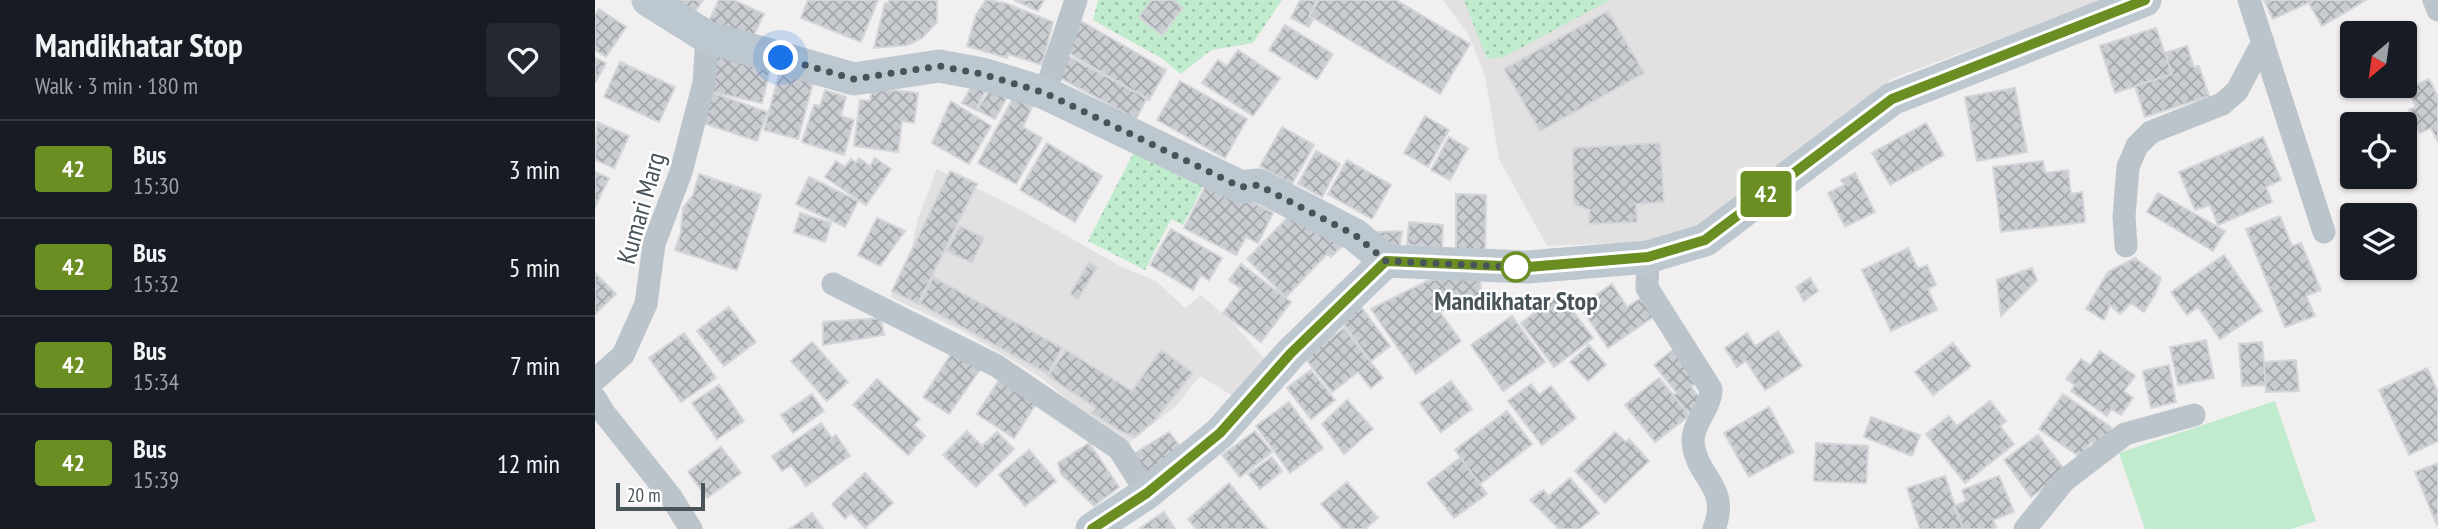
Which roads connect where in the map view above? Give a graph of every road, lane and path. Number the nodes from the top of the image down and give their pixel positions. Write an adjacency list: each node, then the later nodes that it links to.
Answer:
1 (648, 0): 7 (main road)
2 (1076, 0): 9 (street)
3 (2145, 0): 12 (main road)
4 (2249, 0): 8 (street)
5 (2434, 0): 6 (street)
6 (2438, 10)
7 (707, 37): 9 (main road); 15 (street, Kumari Marg)
8 (2263, 42): 10 (street); 11 (street)
9 (1045, 93): 13 (main road)
10 (2324, 232)
11 (2126, 246)
12 (1648, 257): 13 (main road); 21 (street)
13 (1386, 261): 18 (main road)
14 (833, 284): 18 (street)
15 (595, 380)
16 (595, 398): 19 (street)
17 (2194, 415): 22 (street)
18 (1147, 493): 20 (main road)
19 (691, 529)
20 (1092, 529)
21 (1714, 529)
22 (2025, 529)

